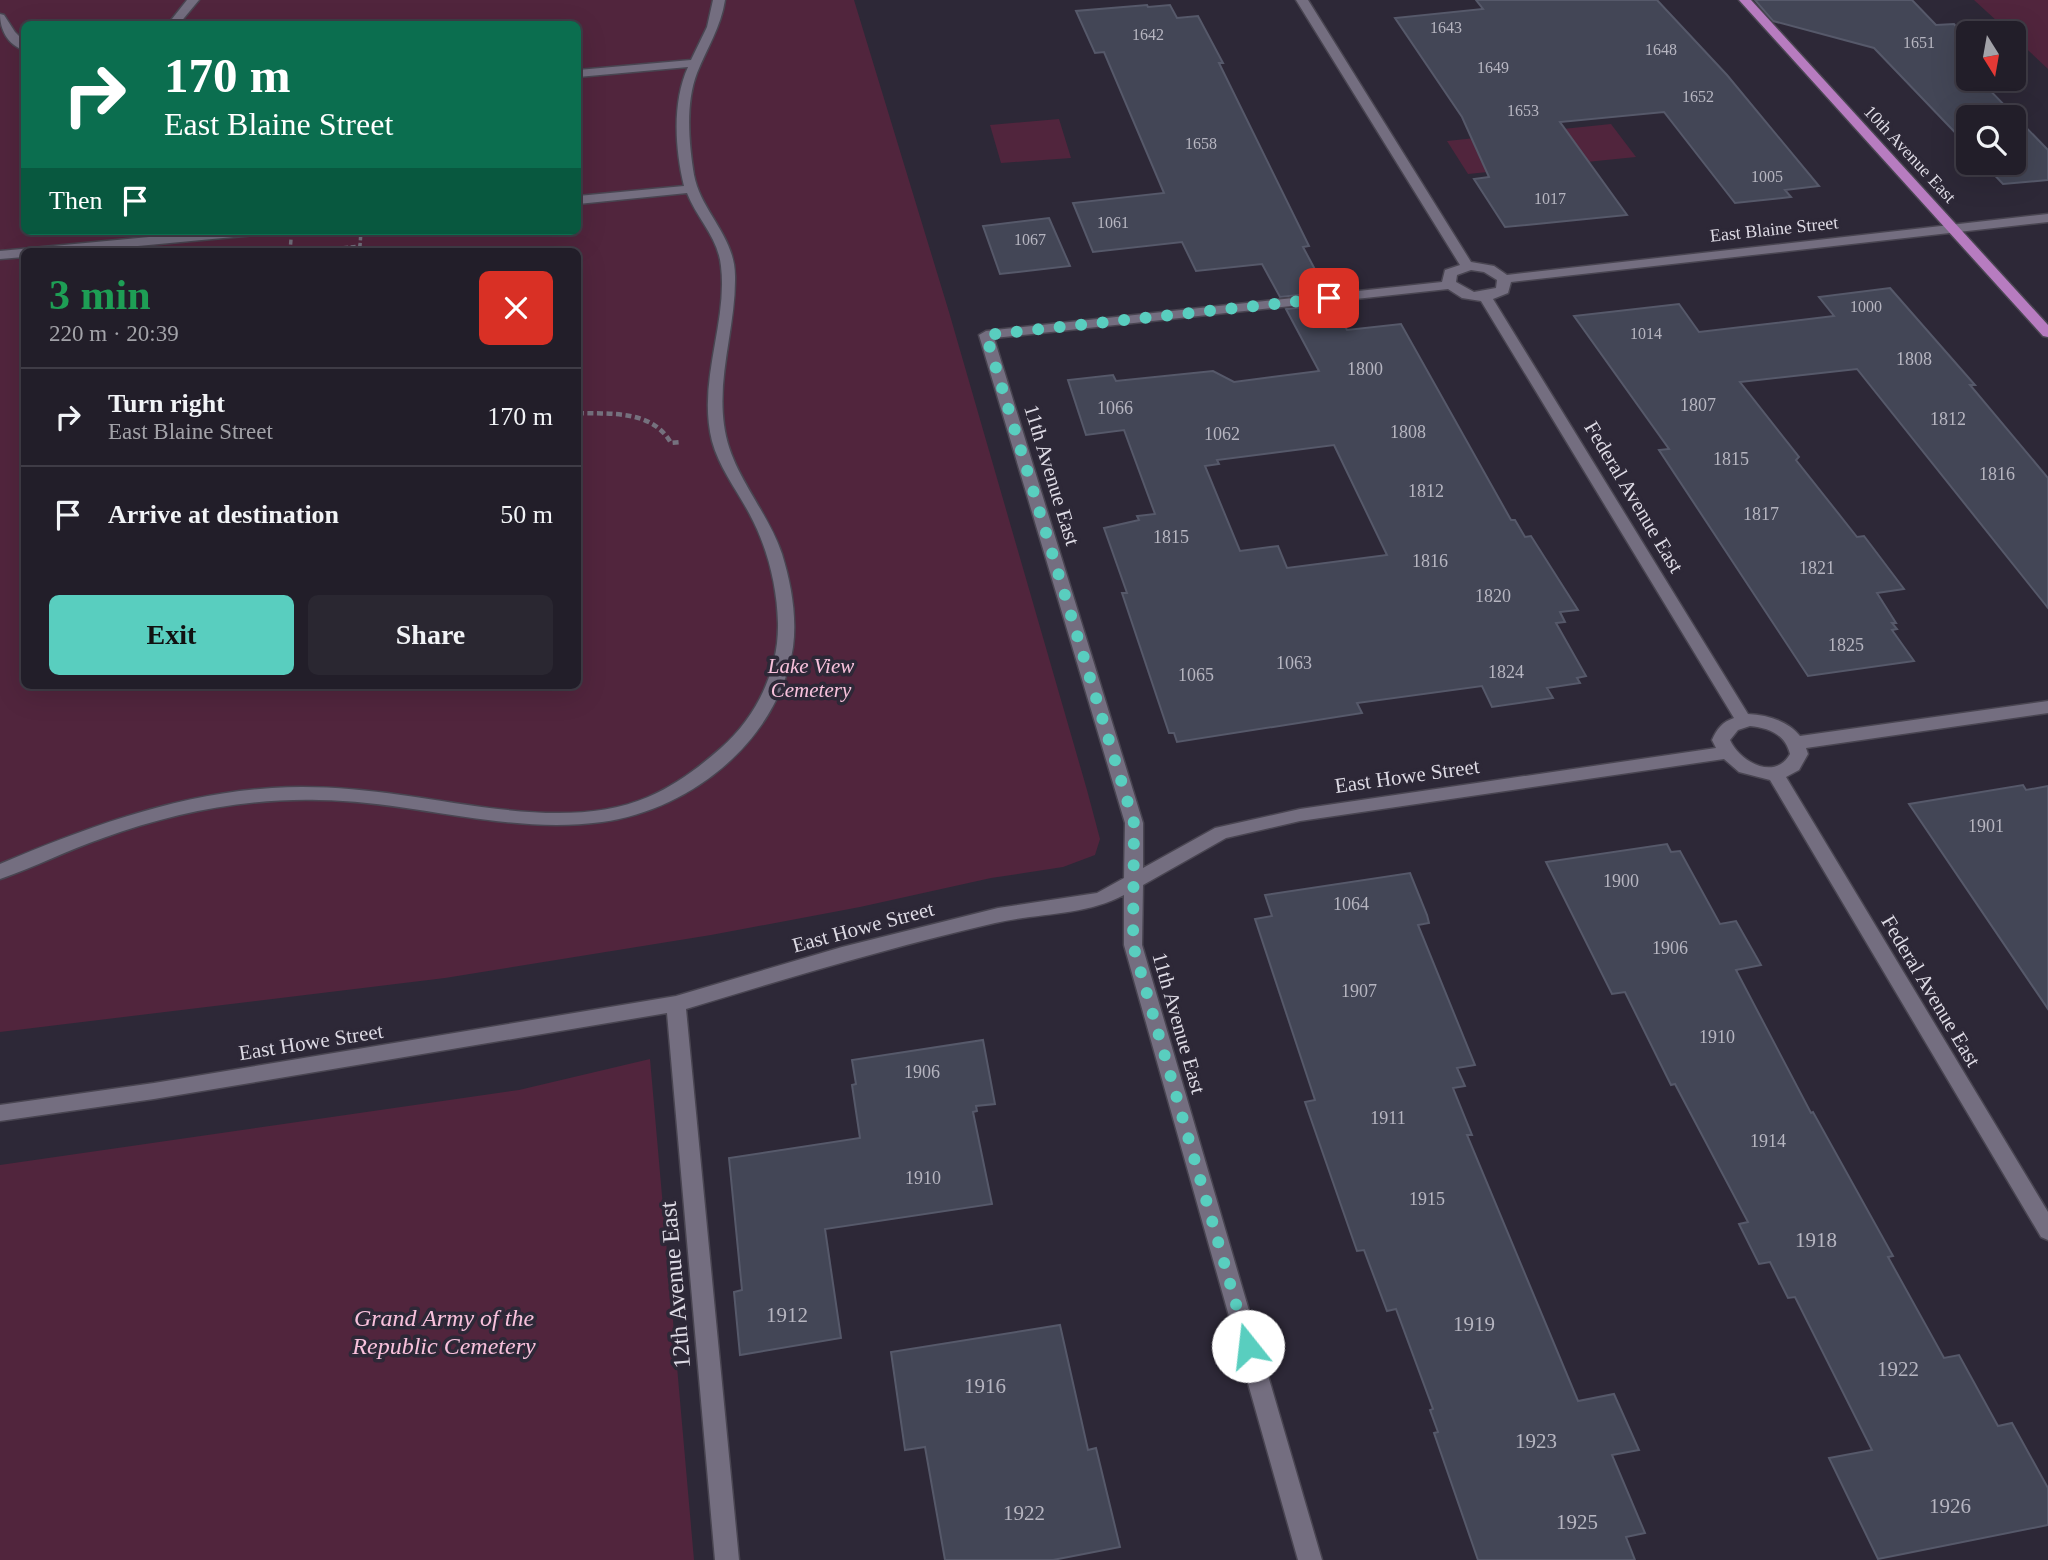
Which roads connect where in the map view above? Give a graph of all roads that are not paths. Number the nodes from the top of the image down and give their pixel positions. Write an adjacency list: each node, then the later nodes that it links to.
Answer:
1 (192, 0): 6 (street)
2 (719, 0): 8 (street)
3 (1302, 0): 18 (street)
4 (1745, 0): 13 (main road, 10th Avenue East)
5 (0, 17): 7 (street)
6 (175, 21)
7 (21, 44)
8 (693, 63): 9 (street); 10 (street)
9 (581, 73)
10 (691, 189): 11 (street); 28 (street)
11 (581, 200)
12 (2048, 218): 13 (street, East Blaine Street)
13 (1954, 228): 19 (street, East Blaine Street); 22 (main road, 10th Avenue East)
14 (213, 235): 15 (street)
15 (74, 248)
16 (21, 253): 17 (street)
17 (0, 255)
18 (1467, 266): 19 (street); 20 (street)
19 (1503, 279): 21 (street)
20 (1450, 285): 21 (street); 29 (street, 11th Avenue East)
21 (1485, 296): 24 (street, Federal Avenue East)
22 (2048, 332)
23 (2048, 707): 25 (street)
24 (1744, 721): 25 (street); 26 (street)
25 (1796, 743): 27 (street)
26 (1726, 753): 27 (street); 29 (street, East Howe Street)
27 (1775, 773): 32 (street, Federal Avenue East)
28 (0, 872)
29 (1135, 881): 30 (street, East Howe Street); 34 (street, 11th Avenue East)
30 (676, 1004): 31 (street, East Howe Street); 33 (street, 12th Avenue East)
31 (0, 1113)
32 (2048, 1231)
33 (727, 1560)
34 (1310, 1560)

